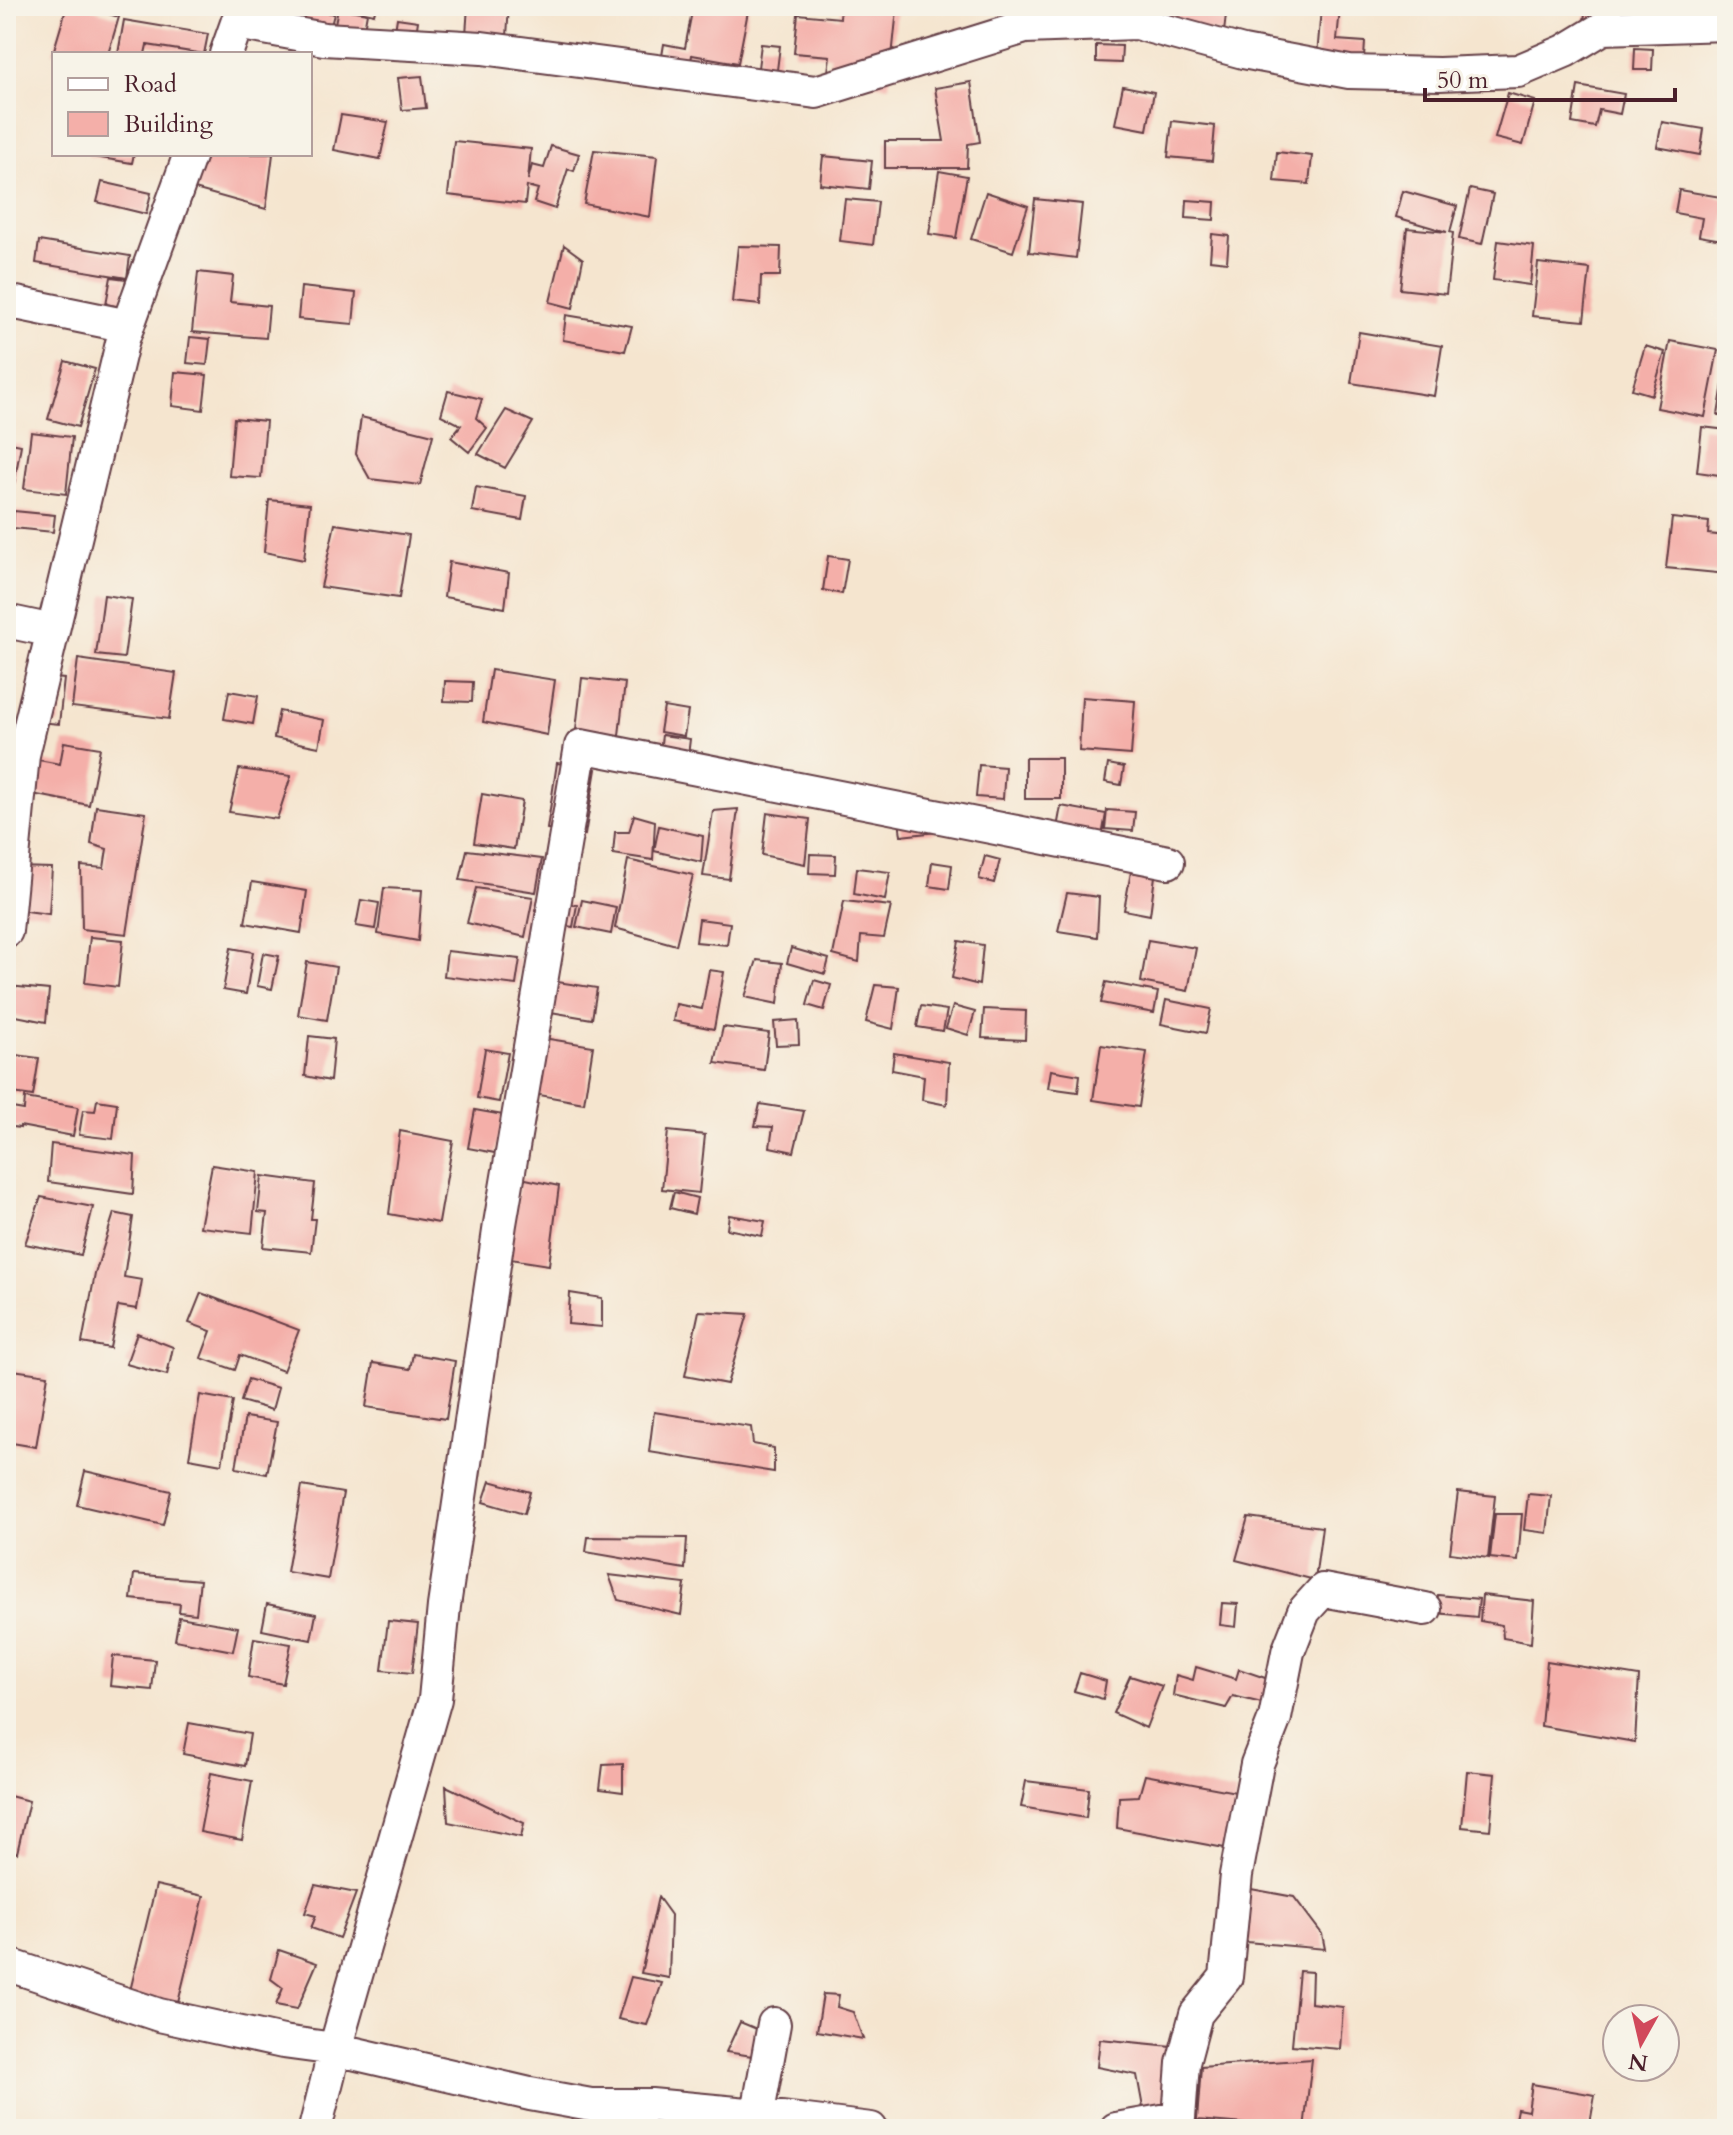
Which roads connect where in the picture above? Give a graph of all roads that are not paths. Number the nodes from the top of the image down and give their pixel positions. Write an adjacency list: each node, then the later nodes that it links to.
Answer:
1 (240, 14): 2 (street); 3 (street)
2 (1727, 24)
3 (227, 52)
4 (189, 156): 6 (street)
5 (6, 303): 6 (street)
6 (128, 326): 8 (street)
7 (6, 621): 8 (street)
8 (53, 631): 10 (street)
9 (1168, 862): 15 (street)
10 (9, 866): 11 (street)
11 (6, 931)
12 (1425, 1609): 19 (street)
13 (6, 1964): 15 (street)
14 (774, 2024): 16 (street)
15 (335, 2049): 16 (street); 17 (street)
16 (756, 2122): 18 (street)
17 (315, 2129)
18 (871, 2129)
19 (1116, 2129)

